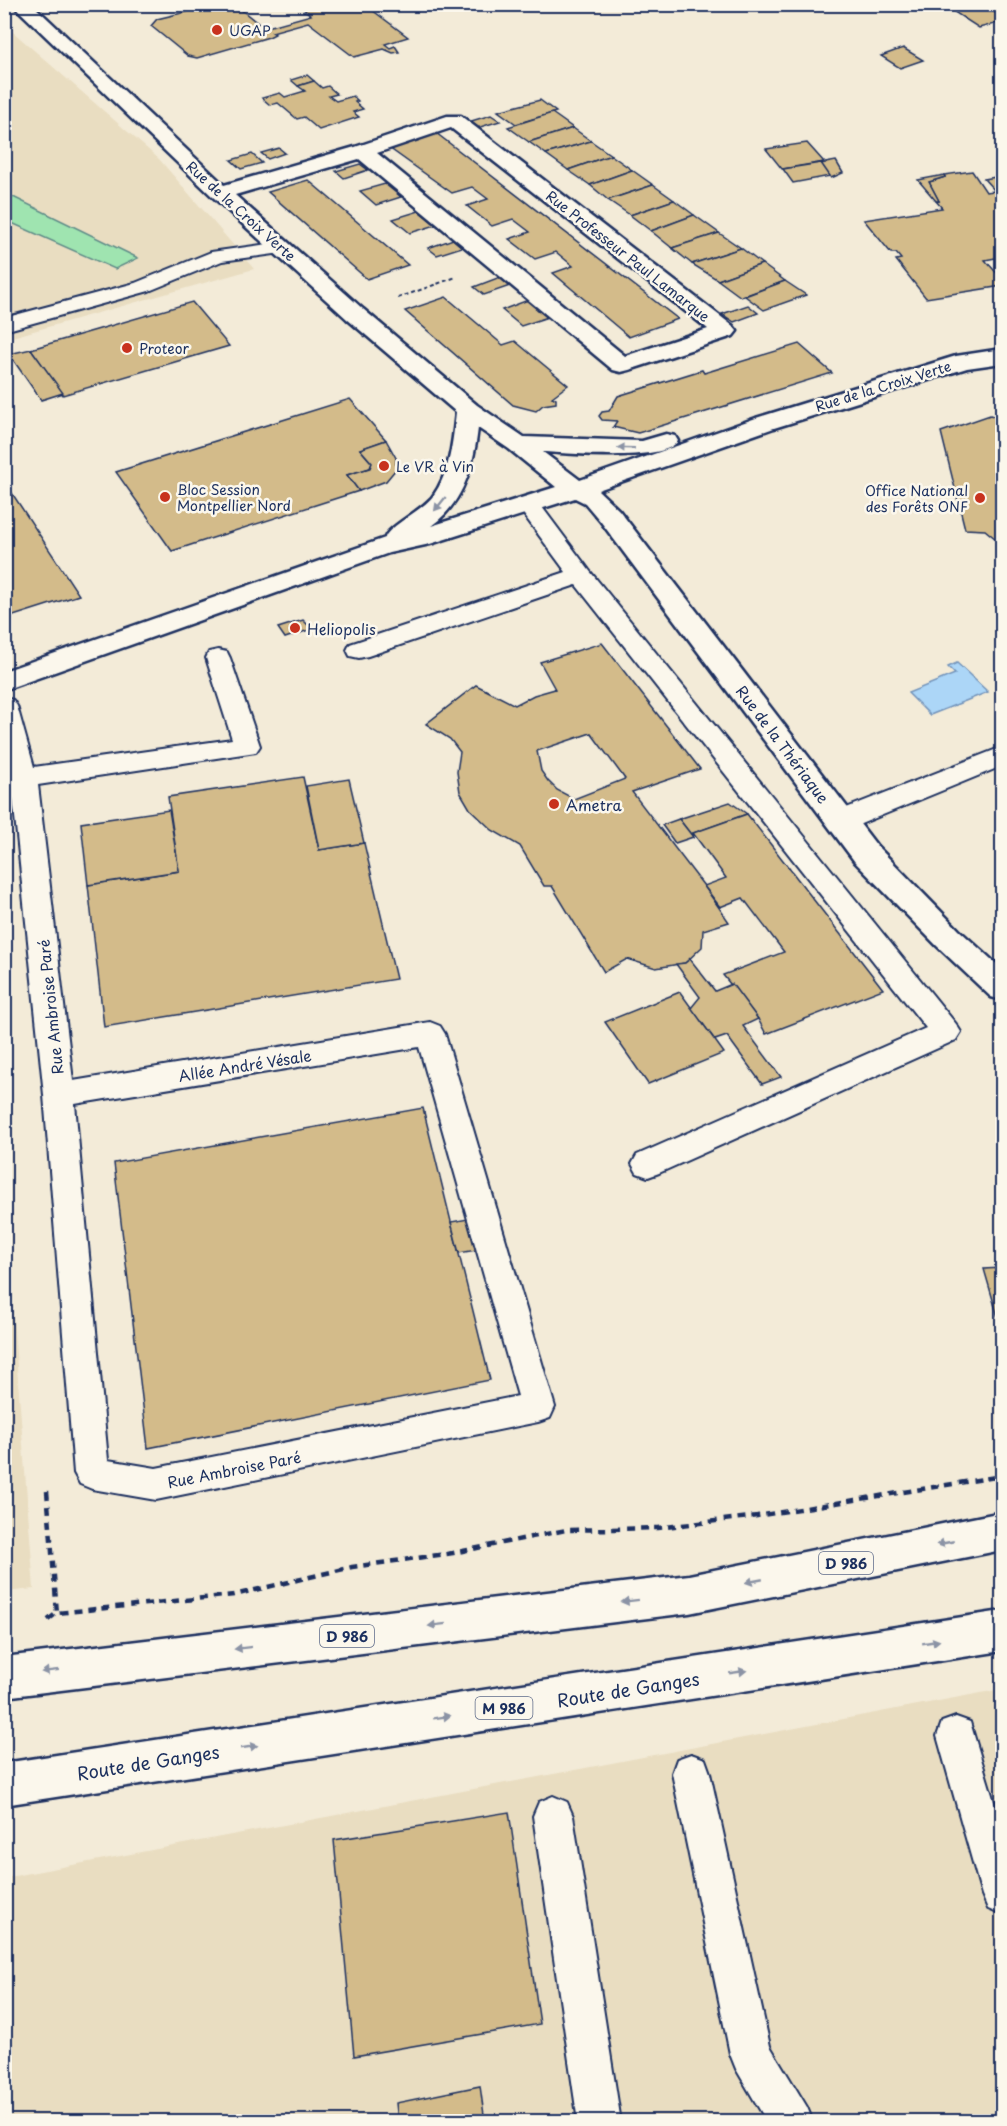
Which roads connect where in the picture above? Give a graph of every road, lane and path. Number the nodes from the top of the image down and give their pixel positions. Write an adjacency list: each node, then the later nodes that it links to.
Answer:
1 (21, 4): 3 (street, Rue de la Croix Verte)
2 (362, 151): 3 (street, Rue Professeur Paul Lamarque); 5 (street, Rue Professeur Paul Lamarque); 5 (street, Rue Professeur Paul Lamarque)
3 (220, 193): 4 (street, Rue de la Croix Verte)
4 (282, 248): 7 (street, Rue de la Croix Verte); 8 (lane)
5 (496, 262): 7 (path)
6 (4, 303): 8 (lane)
7 (355, 314): 11 (street, Rue de la Croix Verte)
8 (25, 319): 9 (lane)
9 (4, 325)
10 (1002, 356): 12 (street, Rue de la Croix Verte)
11 (468, 410): 13 (street, Rue de la Croix Verte); 16 (street, Rue de la Croix Verte, one-way to 16)
12 (765, 423): 13 (street, Rue de la Croix Verte, one-way to 13); 14 (street, Rue de la Croix Verte)
13 (518, 444): 14 (street, Rue de la Croix Verte)
14 (577, 489): 15 (street, Rue de la Croix Verte); 24 (street, Rue de la Thériaque)
15 (528, 504): 16 (street, Rue de la Croix Verte); 17 (lane)
16 (383, 546): 20 (street, Rue de la Croix Verte)
17 (581, 575): 18 (lane); 28 (lane)
18 (359, 650)
19 (218, 658): 23 (lane)
20 (4, 681)
21 (4, 706): 23 (lane, Rue Ambroise Paré)
22 (1002, 756): 24 (lane)
23 (24, 778): 27 (lane, Rue Ambroise Paré)
24 (841, 821): 25 (street, Rue de la Thériaque)
25 (1002, 988)
26 (430, 1034): 27 (lane, Allée André Vésale); 27 (lane, Rue Ambroise Paré)
27 (59, 1095)
28 (648, 1164)
29 (1002, 1476): 31 (path)
30 (1002, 1531): 33 (street, D 986, one-way to 33)
31 (39, 1627)
32 (1002, 1631): 36 (street, Route de Ganges / M 986, one-way to 32)
33 (4, 1677)
34 (956, 1736): 38 (lane)
35 (691, 1773): 40 (lane)
36 (4, 1784)
37 (553, 1816): 39 (lane)
38 (1002, 1895)
39 (600, 2121)
40 (792, 2121)

